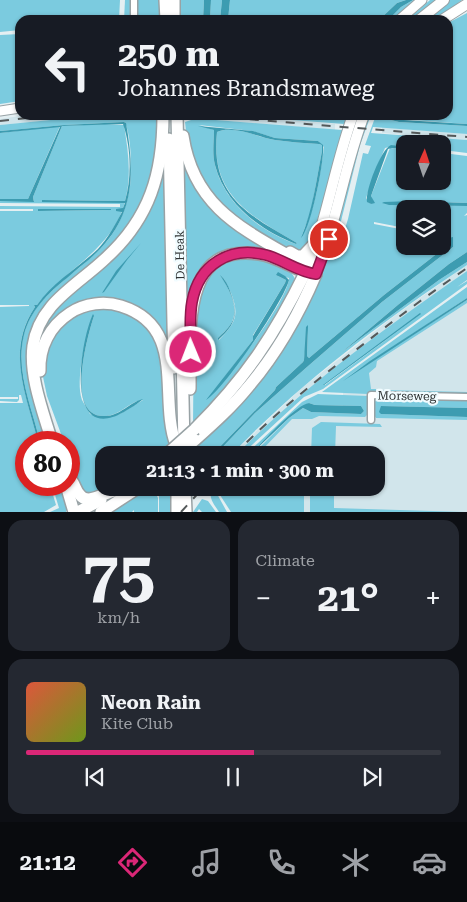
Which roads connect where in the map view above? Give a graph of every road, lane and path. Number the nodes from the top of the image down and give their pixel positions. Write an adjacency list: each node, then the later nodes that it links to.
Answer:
1 (134, 0): 7 (street)
2 (165, 0): 8 (highway)
3 (174, 0): 9 (highway)
4 (422, 0): 10 (street)
5 (444, 0): 11 (main road)
6 (467, 4): 12 (main road)
7 (134, 15)
8 (166, 15)
9 (174, 15)
10 (405, 15)
11 (425, 15)
12 (450, 15)
13 (15, 109): 14 (street)
14 (0, 111)
15 (163, 120): 26 (highway)
16 (168, 120): 28 (highway, De Heak)
17 (176, 120): 31 (highway, De Heak)
18 (182, 120): 22 (highway)
19 (351, 120): 21 (main road)
20 (362, 120): 21 (main road)
21 (323, 241): 22 (highway); 23 (main road)
22 (272, 246): 23 (highway)
23 (309, 271): 30 (highway, bridge); 32 (highway)
24 (467, 397): 25 (street, Morseweg)
25 (371, 420)
26 (49, 431)
27 (56, 431): 29 (highway)
28 (172, 446)
29 (172, 446)
30 (181, 446)
31 (185, 446)
32 (191, 446)
33 (74, 496): 41 (highway)
34 (80, 496): 35 (highway)
35 (97, 496)
36 (106, 496): 41 (highway)
37 (126, 496): 42 (highway)
38 (177, 496): 43 (highway)
39 (185, 496): 44 (highway)
40 (191, 496): 45 (highway)
41 (79, 512)
42 (101, 512)
43 (177, 512)
44 (186, 512)
45 (191, 512)

